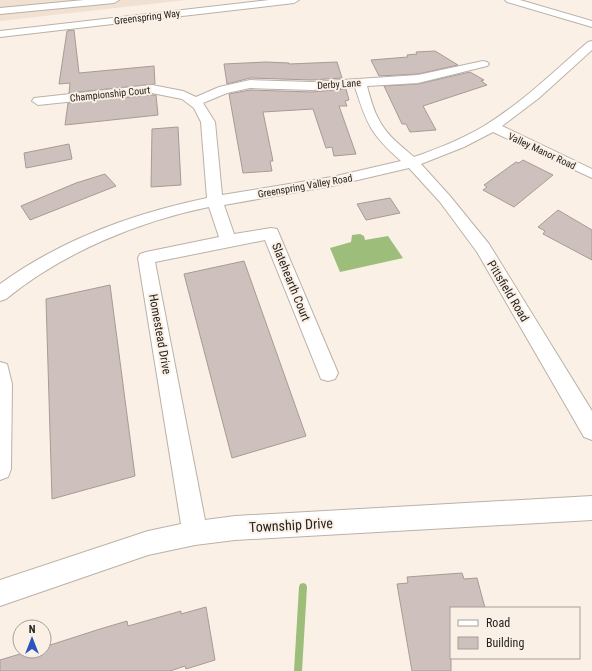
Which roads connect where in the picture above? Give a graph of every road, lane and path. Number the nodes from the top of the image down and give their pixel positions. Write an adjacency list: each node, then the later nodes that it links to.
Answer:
1 (114, 0): 7 (street)
2 (217, 0): 5 (street)
3 (294, 0): 10 (street, Greenspring Way)
4 (510, 0): 9 (street)
5 (150, 6)
6 (120, 9): 8 (street)
7 (0, 11)
8 (81, 14)
9 (592, 24)
10 (0, 34)
11 (592, 44): 16 (street, Greenspring Valley Road)
12 (483, 64): 13 (street, Derby Lane)
13 (360, 83): 15 (street, Derby Lane); 17 (street, Pittsfield Road)
14 (38, 101): 15 (street, Championship Court)
15 (196, 101): 19 (street)
16 (492, 127): 17 (street, Greenspring Valley Road); 18 (street, Valley Manor Road)
17 (411, 162): 19 (street, Greenspring Valley Road); 24 (street, Pittsfield Road)
18 (592, 174)
19 (214, 201): 20 (street); 21 (street, Greenspring Valley Road)
20 (228, 241): 23 (street, Slatehearth Court); 27 (street, Homestead Drive)
21 (0, 294)
22 (0, 370): 25 (street)
23 (328, 373)
24 (592, 430)
25 (0, 470)
26 (592, 508): 27 (street, Township Drive)
27 (196, 533): 28 (street, Township Drive)
28 (0, 593)

